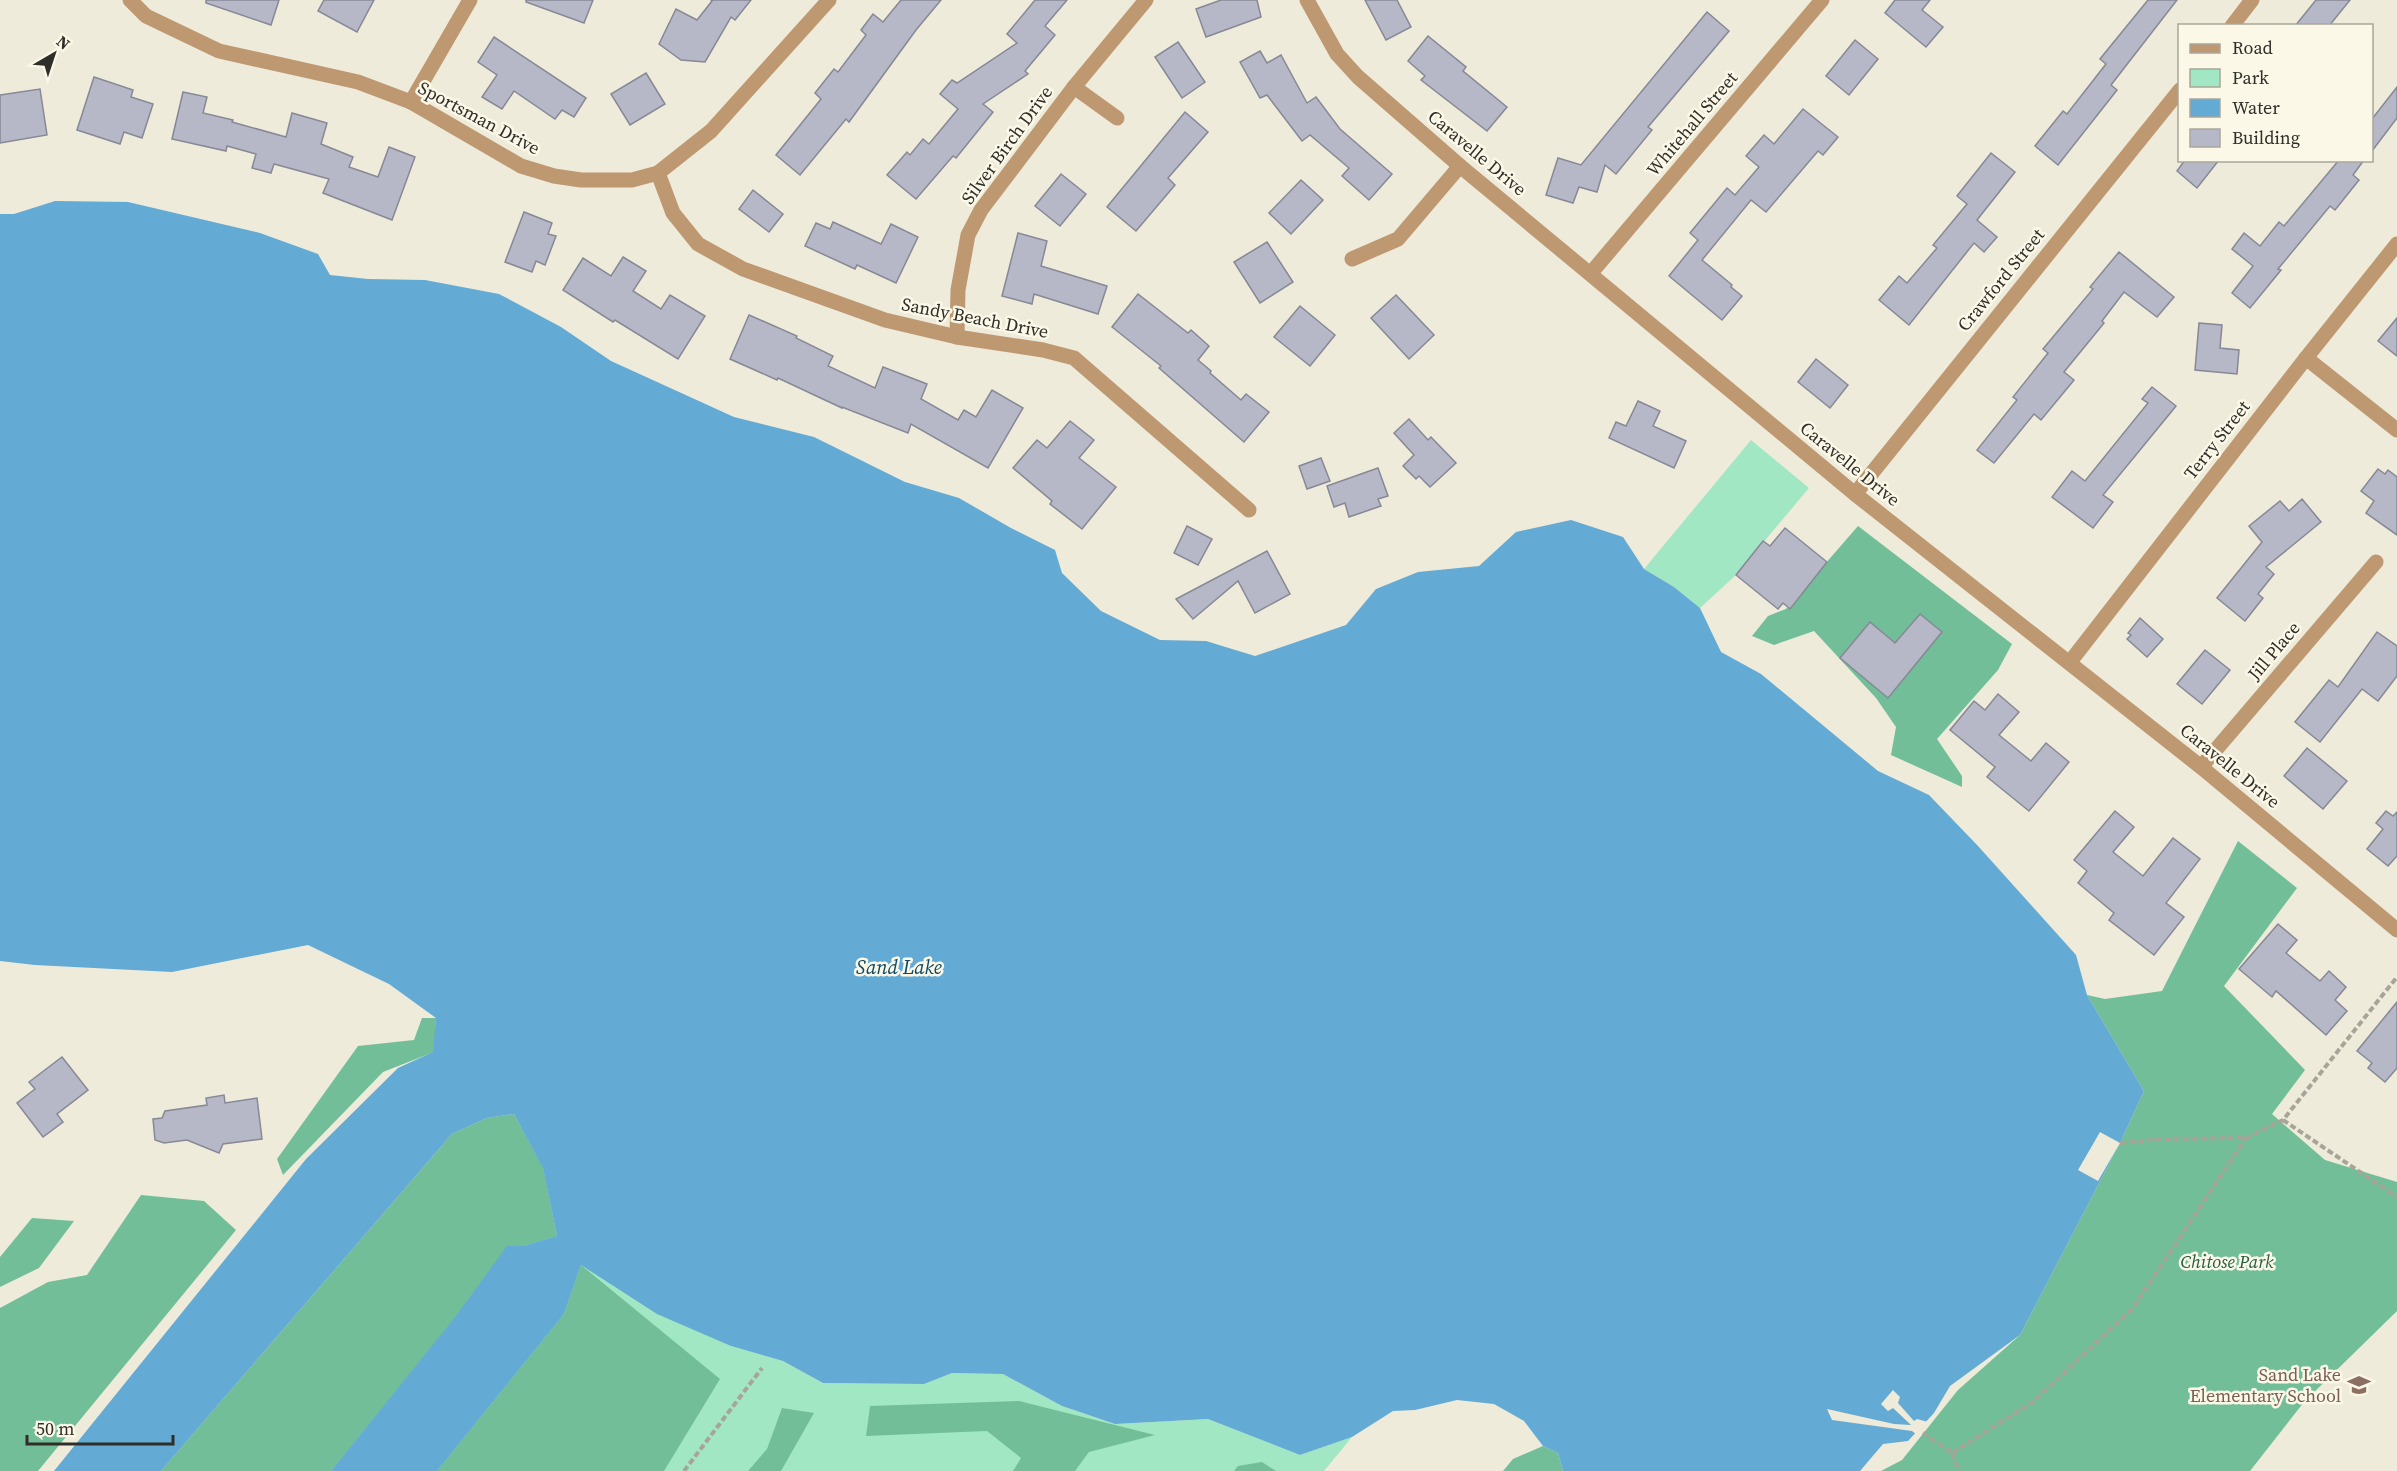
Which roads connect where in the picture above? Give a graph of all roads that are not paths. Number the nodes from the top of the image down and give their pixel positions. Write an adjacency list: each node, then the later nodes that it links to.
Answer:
1 (130, 0): 11 (street, Sportsman Drive)
2 (470, 0): 11 (street)
3 (829, 0): 14 (street, Sportsman Drive)
4 (1146, 0): 9 (street, Silver Birch Drive)
5 (1307, 0): 13 (street, Caravelle Drive)
6 (1822, 0): 17 (street, Whitehall Street)
7 (2252, 0): 8 (street)
8 (2234, 24)
9 (1074, 87): 12 (street); 18 (street, Silver Birch Drive)
10 (2178, 92): 21 (street, Crawford Street)
11 (411, 102): 14 (street, Sportsman Drive)
12 (1116, 118)
13 (1461, 166): 16 (street); 17 (street, Caravelle Drive)
14 (658, 173): 18 (street, Sandy Beach Drive)
15 (2397, 244): 19 (street, Terry Street)
16 (1352, 259)
17 (1591, 273): 21 (street, Caravelle Drive)
18 (957, 337): 22 (street, Sandy Beach Drive)
19 (2306, 358): 20 (street); 24 (street, Terry Street)
20 (2397, 430)
21 (1855, 494): 24 (street, Caravelle Drive)
22 (1250, 510)
23 (2376, 562): 25 (street, Jill Place)
24 (2070, 662): 25 (street, Caravelle Drive)
25 (2201, 767): 26 (street, Caravelle Drive)
26 (2397, 930)

